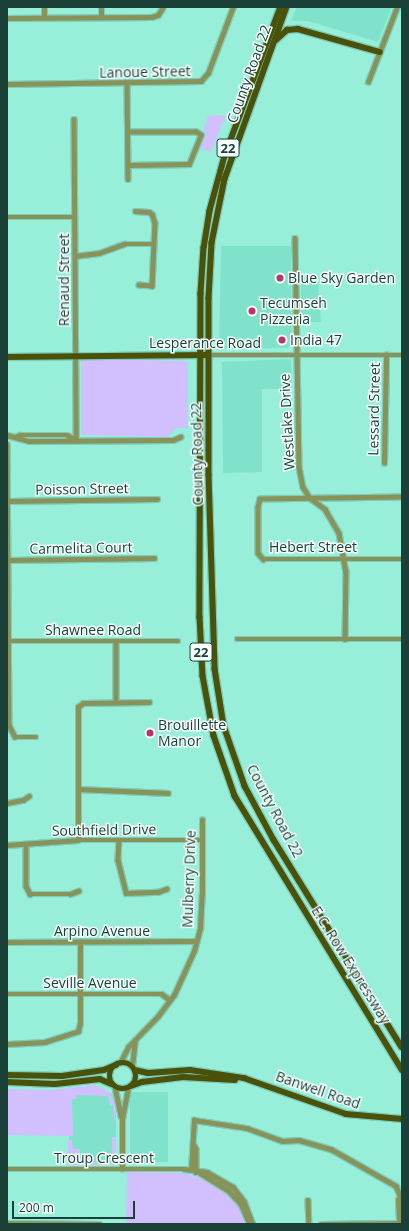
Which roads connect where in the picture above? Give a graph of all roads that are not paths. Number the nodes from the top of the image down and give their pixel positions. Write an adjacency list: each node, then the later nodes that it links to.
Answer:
1 (44, 7): 8 (street)
2 (101, 7): 9 (street)
3 (163, 7): 9 (street)
4 (233, 7): 14 (street, Lanoue Street)
5 (281, 7): 27 (main road, County Road 22 / 22)
6 (287, 7): 11 (main road, County Road 22 / 22)
7 (397, 7): 12 (street)
8 (44, 17): 9 (street); 10 (street)
9 (101, 17)
10 (7, 18)
11 (273, 44): 12 (main road); 28 (main road, County Road 22 / 22)
12 (380, 52): 13 (street)
13 (368, 82)
14 (127, 83): 15 (street, Lanoue Street); 17 (street)
15 (7, 84)
16 (74, 119): 22 (street, Renaud Street)
17 (128, 132): 18 (street); 18 (street)
18 (128, 166): 19 (street)
19 (128, 179)
20 (136, 211): 24 (street)
21 (7, 217): 22 (street)
22 (74, 217): 25 (street, Renaud Street)
23 (295, 238): 31 (street, Westlake Drive)
24 (153, 244): 25 (street); 26 (street)
25 (75, 256): 33 (street, Renaud Street)
26 (139, 286)
27 (201, 354): 28 (main road, Lesperance Road); 33 (main road, Lesperance Road); 68 (main road, County Road 22 / 22)
28 (208, 355): 31 (street, Lesperance Road); 69 (main road, County Road 22 / 22)
29 (386, 355): 30 (street, Lesperance Road); 31 (street, Lesperance Road); 38 (street, Lessard Street)
30 (402, 355)
31 (296, 356): 40 (street, Westlake Drive)
32 (7, 357): 33 (main road, Lesperance Road)
33 (75, 357): 36 (street, Renaud Street)
34 (7, 436): 36 (street)
35 (180, 436): 36 (street)
36 (76, 440)
37 (7, 444): 42 (street)
38 (384, 463)
39 (402, 497): 40 (street)
40 (310, 498): 44 (street, Westlake Drive); 44 (street, Hebert Street)
41 (157, 499): 42 (street, Poisson Street)
42 (7, 501): 46 (street)
43 (154, 558): 46 (street, Carmelita Court)
44 (344, 559): 45 (street, Hebert Street); 48 (street, Westlake Drive)
45 (402, 559)
46 (8, 560): 50 (street)
47 (237, 639): 48 (street)
48 (345, 639): 49 (street)
49 (402, 639)
50 (8, 641): 51 (street, Shawnee Road); 55 (street)
51 (116, 641): 52 (street, Shawnee Road); 53 (street)
52 (178, 641)
53 (116, 702): 54 (street); 56 (street)
54 (149, 702)
55 (36, 737)
56 (78, 789): 57 (street); 61 (street)
57 (168, 793)
58 (29, 796): 59 (street)
59 (7, 803)
60 (202, 820): 63 (street, Mulberry Drive)
61 (78, 840): 62 (street, Southfield Drive); 64 (street, Southfield Drive)
62 (119, 840): 63 (street, Southfield Drive); 66 (street)
63 (201, 840): 70 (street, Mulberry Drive)
64 (26, 844): 65 (street, Southfield Drive); 67 (street)
65 (7, 845)
66 (166, 889)
67 (78, 891)
68 (292, 893): 81 (main road, E.C. Row Expressway)
69 (307, 893): 78 (main road, E.C. Row Expressway)
70 (196, 941): 72 (street, Arpino Avenue); 75 (street, Mulberry Drive)
71 (7, 942): 72 (street, Arpino Avenue)
72 (80, 942): 74 (street)
73 (7, 994): 74 (street, Seville Avenue)
74 (80, 994): 75 (street, Seville Avenue); 77 (street)
75 (170, 1000): 76 (street, Mulberry Drive)
76 (135, 1038): 79 (street, Mulberry Drive); 80 (street)
77 (7, 1044)
78 (402, 1047)
79 (118, 1064): 80 (main road); 82 (main road); 85 (main road)
80 (133, 1068): 83 (main road, Banwell Road); 86 (main road)
81 (402, 1070)
82 (7, 1075)
83 (251, 1080): 86 (main road, Banwell Road); 88 (main road, Banwell Road)
84 (7, 1082): 85 (main road)
85 (114, 1085): 86 (main road); 87 (street)
86 (129, 1087): 87 (street)
87 (122, 1119): 90 (street)
88 (402, 1119)
89 (7, 1169): 90 (street, Troup Crescent)
90 (122, 1169): 91 (street, Troup Crescent)
91 (196, 1172): 94 (street); 96 (street); 97 (street, Troup Crescent)
92 (308, 1200): 98 (street)
93 (7, 1223): 95 (street)
94 (401, 1223): 99 (street)
95 (99, 1224)
96 (250, 1224)
97 (253, 1224)
98 (308, 1224)
99 (321, 1224)

